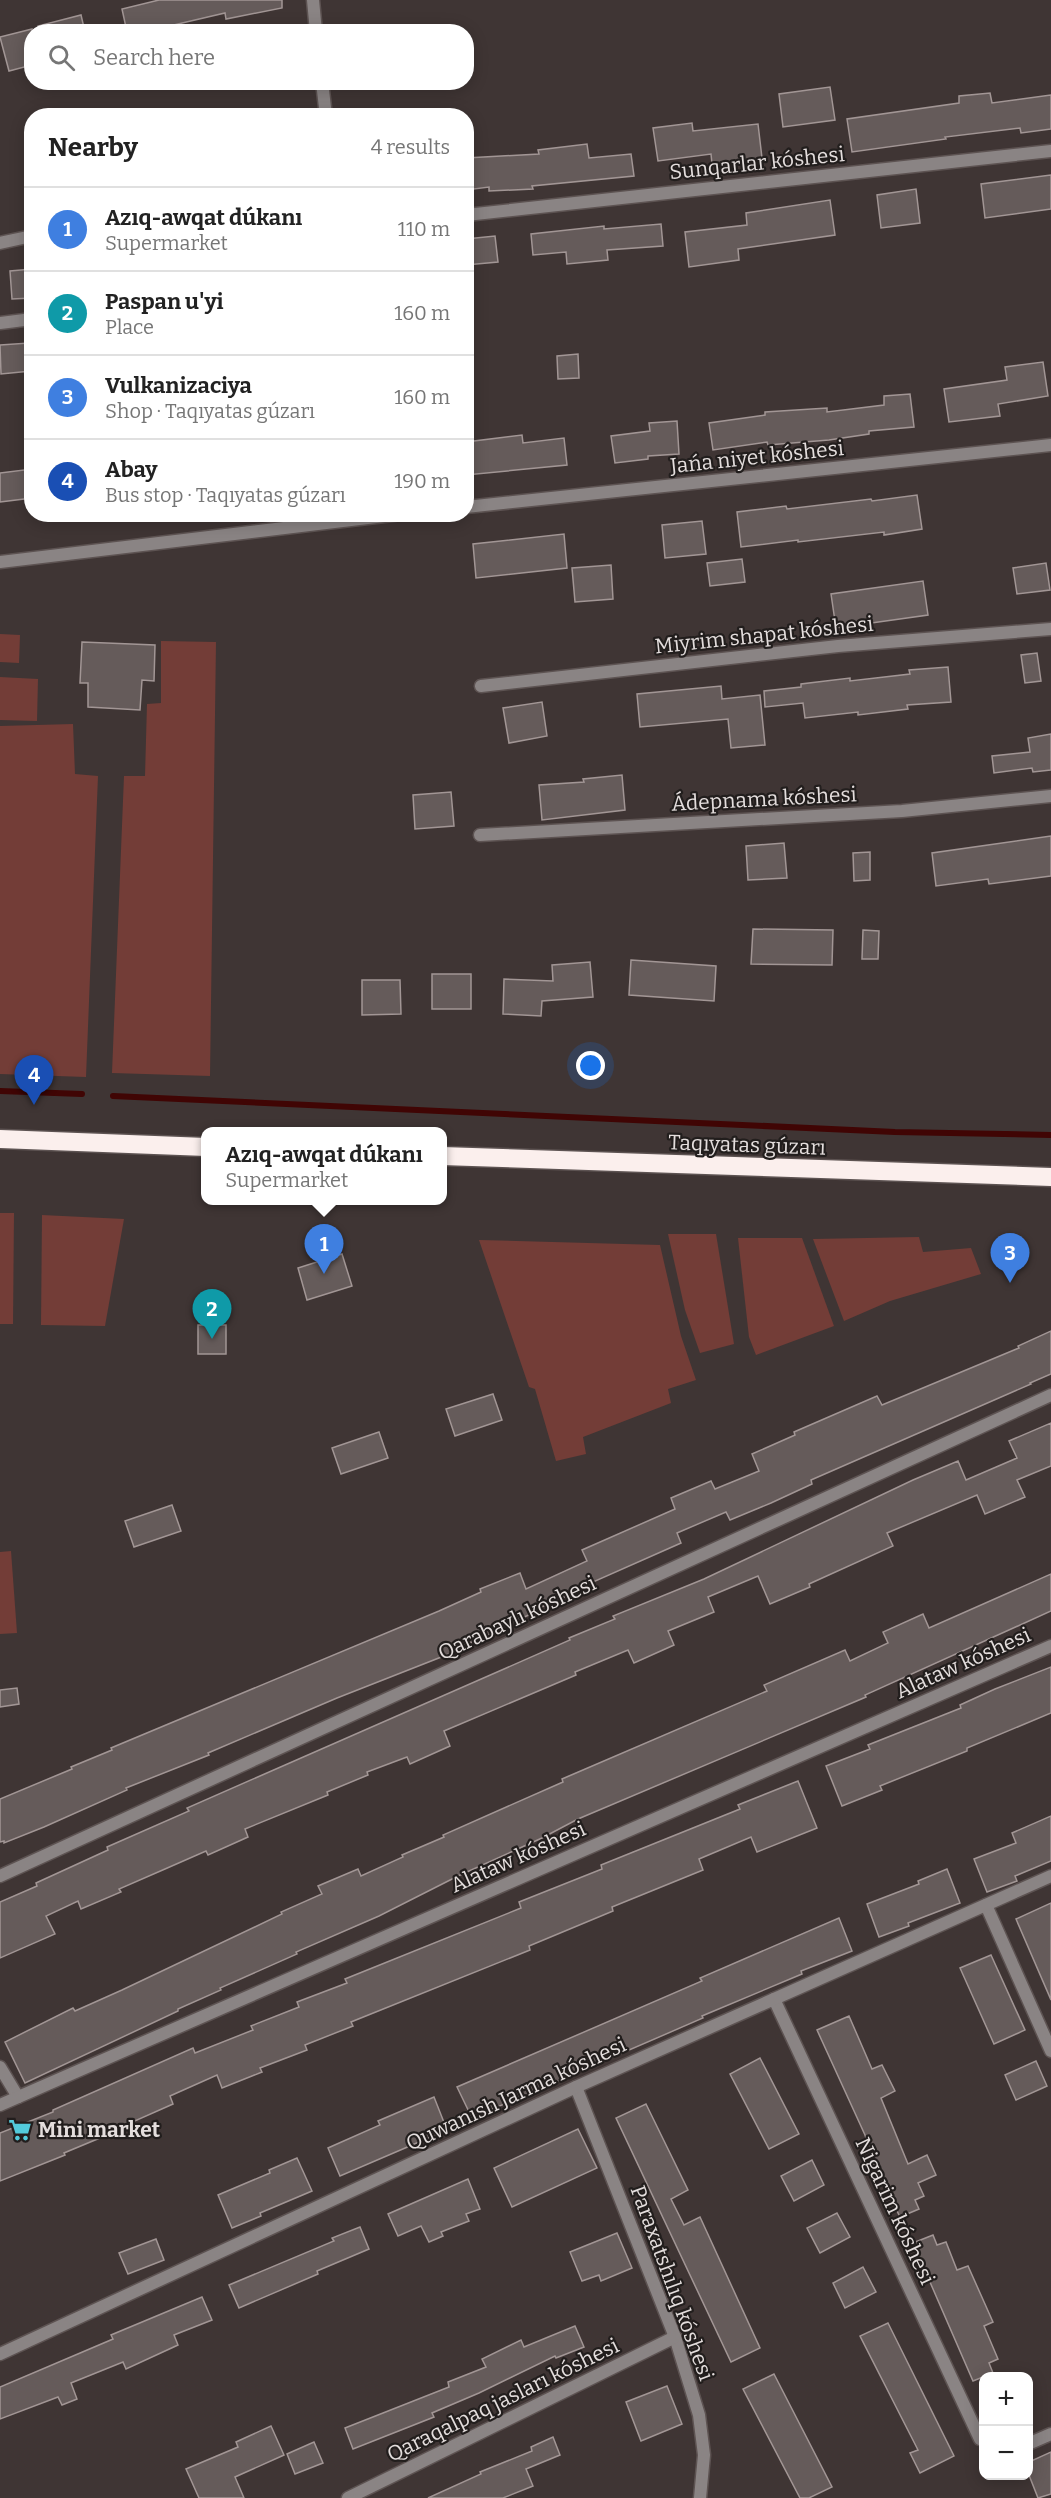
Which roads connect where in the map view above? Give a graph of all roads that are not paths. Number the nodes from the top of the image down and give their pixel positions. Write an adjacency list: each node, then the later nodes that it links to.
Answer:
1 (313, 0): 2 (street)
2 (315, 24)
3 (323, 90): 4 (street)
4 (325, 108)
5 (1051, 151): 6 (street, Sunqarlar kóshesi)
6 (474, 214)
7 (24, 238): 8 (street)
8 (0, 243)
9 (24, 320): 10 (street)
10 (0, 323)
11 (1051, 445): 12 (street, Jańa niyet kóshesi)
12 (474, 506)
13 (328, 522): 14 (street)
14 (0, 562)
15 (1051, 629): 16 (street, Miyrim shapat kóshesi)
16 (481, 686)
17 (1051, 796): 18 (street, Ádepnama kóshesi)
18 (480, 835)
19 (0, 1139): 20 (highway)
20 (201, 1147)
21 (447, 1156): 22 (highway, Taqıyatas gúzarı)
22 (1051, 1177)
23 (1051, 1395): 25 (street, Qarabaylı kóshesi)
24 (1051, 1646): 32 (street, Alataw kóshesi)
25 (0, 1876)
26 (1051, 1876): 27 (street, Quwanısh Jarma kóshesi)
27 (986, 1905): 28 (street, Quwanısh Jarma kóshesi); 29 (street)
28 (774, 1999): 31 (street, Quwanısh Jarma kóshesi); 37 (street, Nigarim kóshesi)
29 (1051, 2051)
30 (0, 2067): 32 (street)
31 (576, 2087): 34 (street, Paraxatshılıq kóshesi); 35 (street, Quwanısh Jarma kóshesi)
32 (18, 2097): 33 (street, Alataw kóshesi)
33 (0, 2105)
34 (675, 2337): 39 (street, Qaraqalpaq jasları kóshesi); 40 (street, Paraxatshılıq kóshesi)
35 (0, 2354)
36 (1051, 2434): 38 (street)
37 (979, 2437)
38 (1033, 2442)
39 (348, 2498)
40 (700, 2498)

